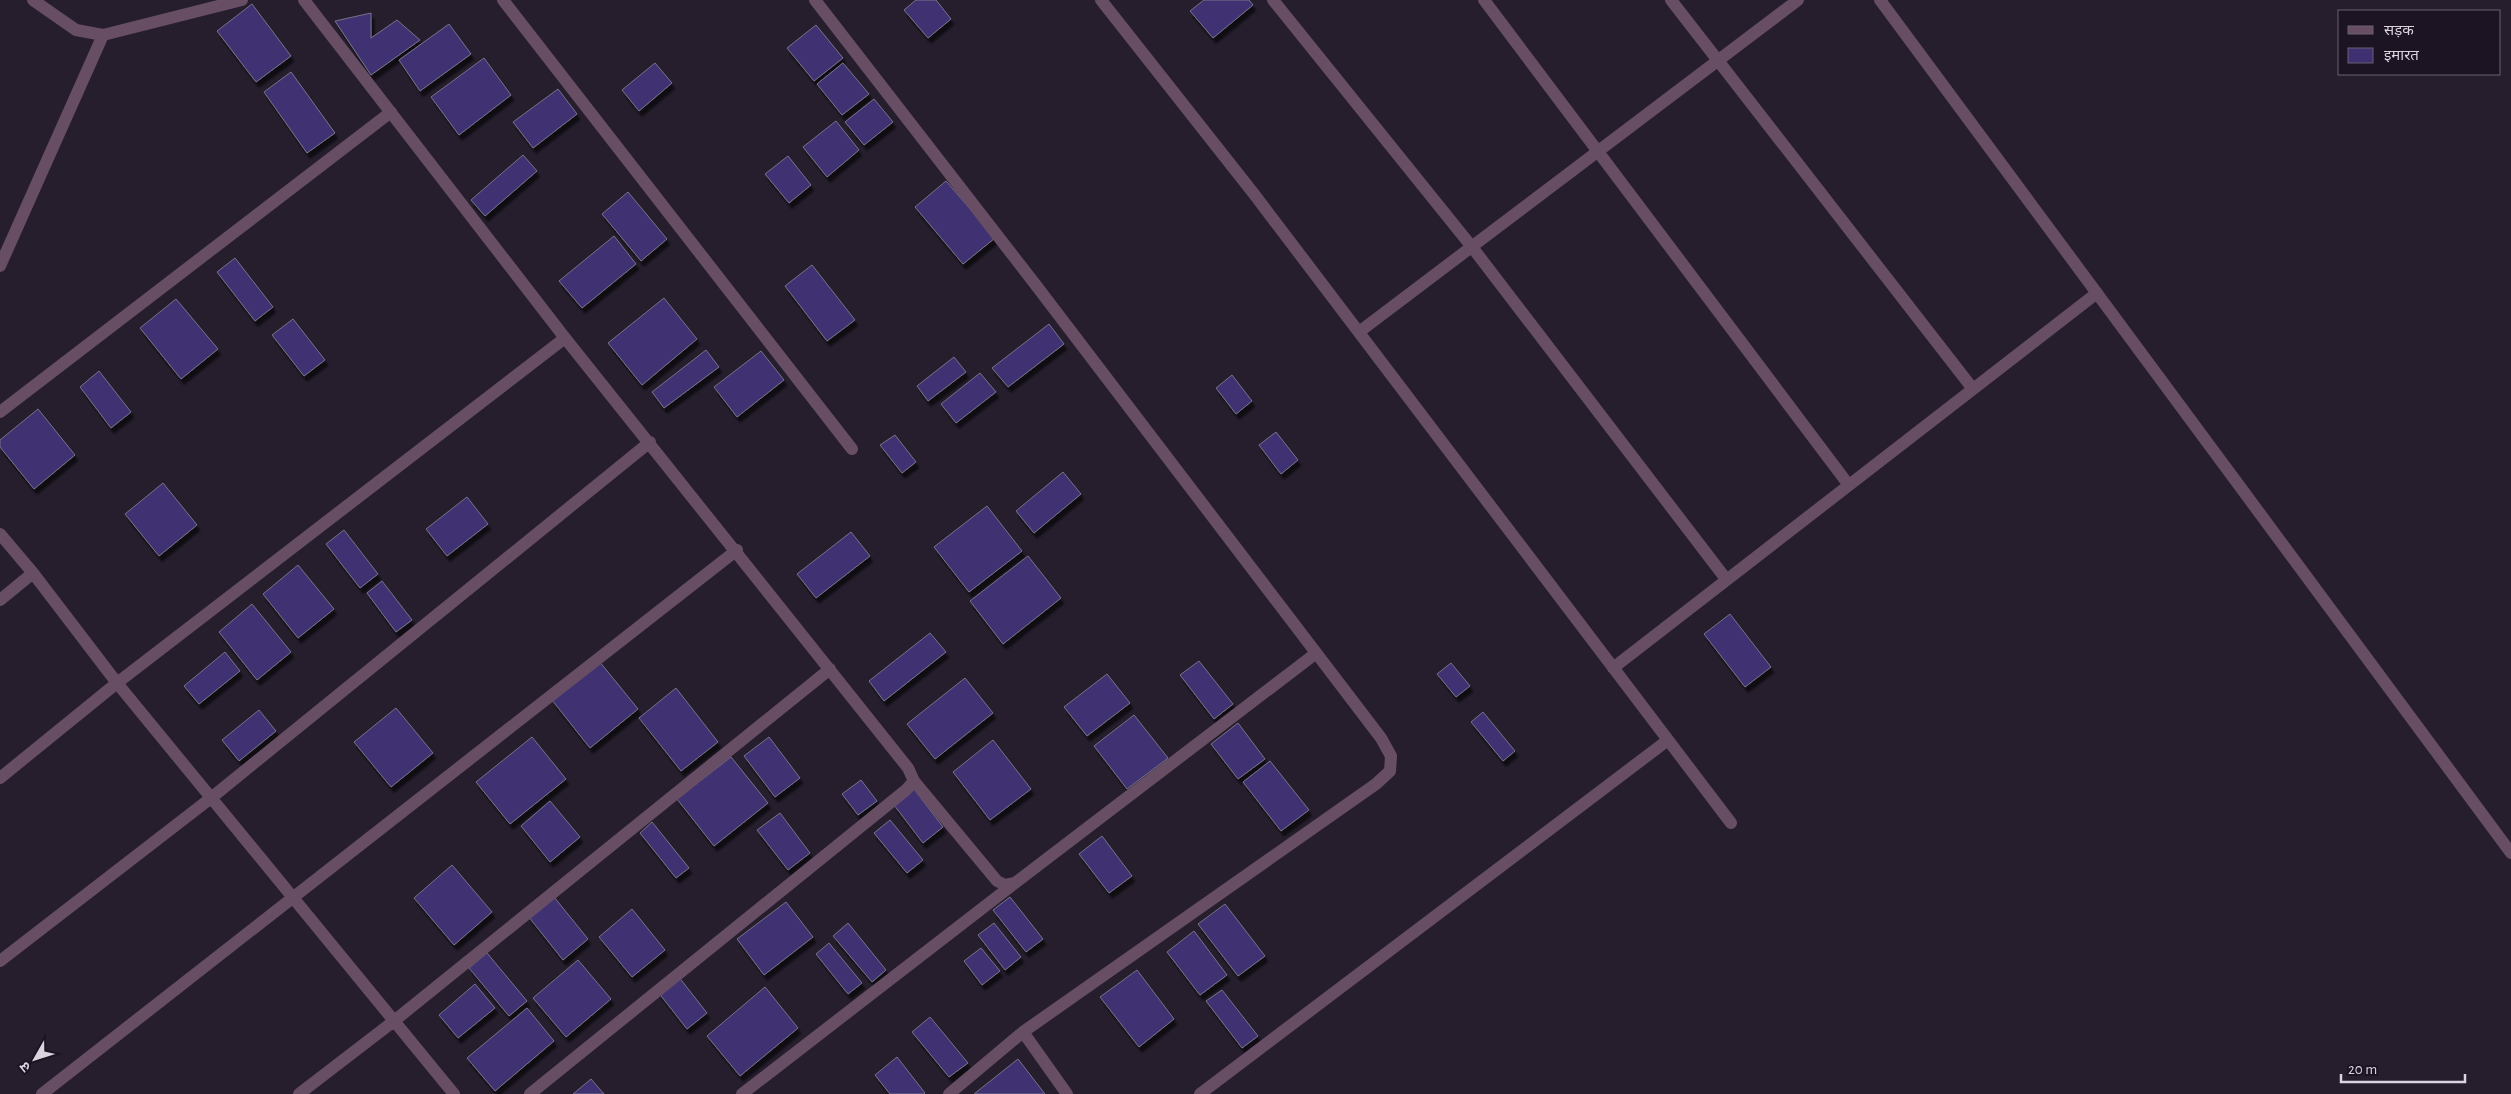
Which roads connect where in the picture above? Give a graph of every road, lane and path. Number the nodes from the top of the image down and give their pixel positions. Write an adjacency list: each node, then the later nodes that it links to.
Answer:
1 (34, 0): 12 (street)
2 (242, 0): 12 (street)
3 (304, 0): 14 (street)
4 (503, 0): 24 (street)
5 (814, 0): 31 (street)
6 (1101, 0): 19 (street)
7 (1273, 0): 16 (street)
8 (1484, 0): 15 (street)
9 (1671, 0): 13 (street)
10 (1798, 0): 13 (street)
11 (1880, 0): 18 (street)
12 (103, 35): 17 (street)
13 (1719, 60): 15 (street); 21 (street)
14 (391, 112): 20 (street); 22 (street)
15 (1599, 151): 16 (street); 25 (street)
16 (1472, 247): 19 (street); 29 (street)
17 (0, 265)
18 (2097, 293): 21 (street); 40 (street)
19 (1359, 332): 32 (street)
20 (566, 338): 23 (street); 34 (street)
21 (1973, 389): 25 (street)
22 (0, 412)
23 (650, 442): 27 (street); 38 (street)
24 (852, 449)
25 (1848, 484): 29 (street)
26 (0, 534): 28 (street)
27 (737, 550): 33 (street); 42 (street)
28 (33, 573): 30 (street); 34 (street)
29 (1726, 579): 32 (street)
30 (0, 600)
31 (1315, 654): 41 (street); 45 (street)
32 (1613, 668): 35 (street)
33 (830, 669): 37 (street); 44 (street)
34 (117, 683): 36 (street); 38 (street)
35 (1668, 740): 39 (street); 53 (street)
36 (0, 778)
37 (914, 781): 41 (street); 49 (street)
38 (211, 798): 42 (street); 43 (street)
39 (1731, 824)
40 (2511, 853)
41 (1015, 883): 50 (street)
42 (292, 897): 44 (street); 46 (street)
43 (0, 961)
44 (394, 1021): 47 (street); 48 (street)
45 (1024, 1032): 51 (street); 52 (street)
46 (42, 1094)
47 (300, 1094)
48 (454, 1094)
49 (530, 1094)
50 (742, 1094)
51 (949, 1094)
52 (1067, 1094)
53 (1200, 1094)

